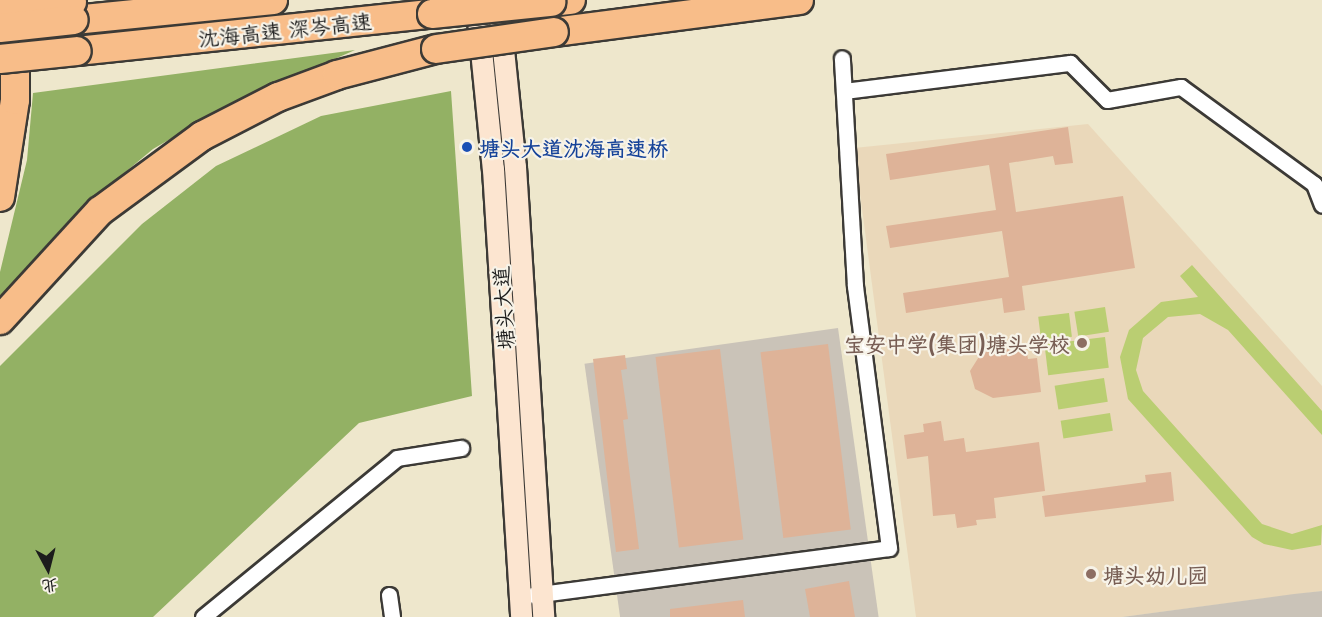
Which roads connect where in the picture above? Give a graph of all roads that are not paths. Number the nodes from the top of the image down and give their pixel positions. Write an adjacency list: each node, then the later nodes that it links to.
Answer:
1 (15, 0): 14 (highway)
2 (226, 0): 9 (highway)
3 (273, 0): 9 (highway, 沈海高速 深岑高速)
4 (476, 0): 20 (main road, 塘头大道)
5 (498, 0): 18 (main road, 塘头大道)
6 (799, 0): 16 (highway, bridge)
7 (561, 1): 12 (highway, 沈海高速 深岑高速, bridge)
8 (0, 3): 9 (highway, bridge)
9 (73, 11): 10 (highway, 沈海高速 深岑高速, bridge)
10 (0, 28)
11 (842, 58): 13 (street)
12 (0, 59)
13 (844, 91): 15 (street); 18 (street)
14 (0, 197)
15 (1322, 205)
16 (0, 320)
17 (461, 448): 21 (street)
18 (542, 593): 20 (street); 23 (main road, 塘头大道)
19 (389, 595): 22 (street)
20 (520, 607)
21 (203, 617)
22 (392, 617)
23 (543, 617)

